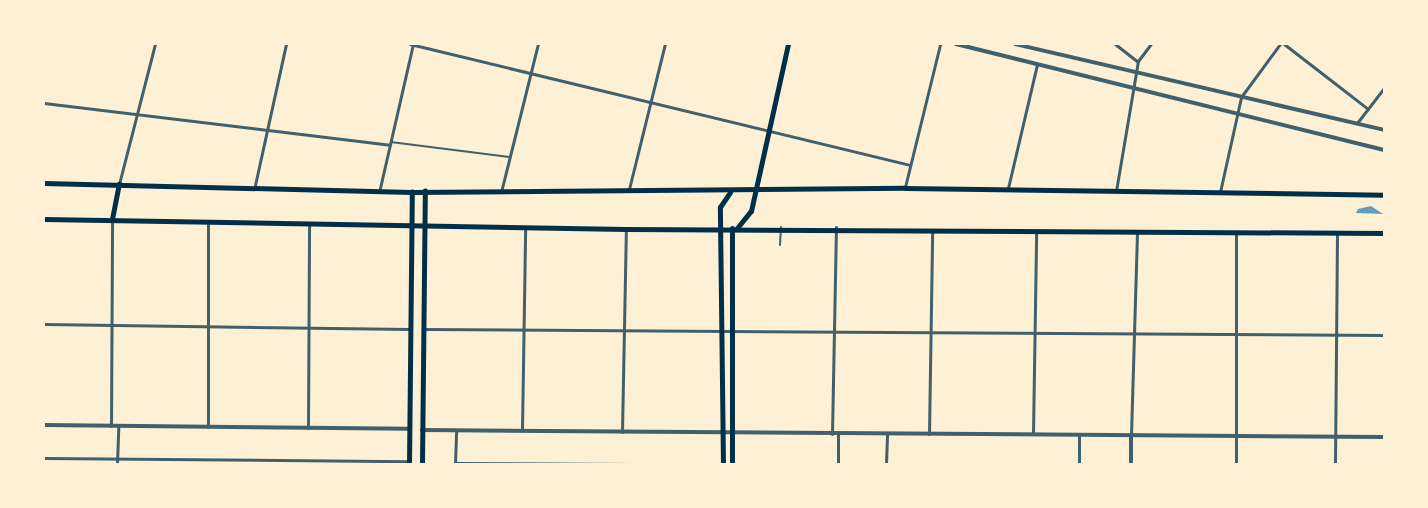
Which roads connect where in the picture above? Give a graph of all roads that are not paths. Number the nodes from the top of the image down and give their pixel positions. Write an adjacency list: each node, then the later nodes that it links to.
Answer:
1 (155, 44): 24 (street)
2 (286, 44): 27 (street)
3 (412, 44): 16 (street); 30 (street)
4 (538, 44): 16 (street)
5 (665, 44): 21 (street)
6 (788, 44): 29 (main road)
7 (940, 44): 33 (street)
8 (956, 44): 15 (street)
9 (1014, 44): 10 (street)
10 (1020, 44): 17 (street)
11 (1115, 44): 14 (street)
12 (1151, 44): 14 (street)
13 (1282, 44): 20 (street); 23 (street)
14 (1138, 61): 17 (street)
15 (1037, 64): 19 (street); 41 (street)
16 (531, 74): 21 (street); 32 (street)
17 (1137, 74): 19 (street); 20 (street)
18 (1384, 88): 23 (street)
19 (1136, 91): 25 (street); 46 (street)
20 (1240, 97): 25 (street); 26 (street)
21 (651, 102): 29 (street); 40 (street)
22 (44, 103): 24 (street)
23 (1368, 110): 26 (street)
24 (138, 112): 27 (street); 35 (street)
25 (1237, 114): 31 (street); 47 (street)
26 (1357, 123): 28 (street)
27 (266, 127): 30 (street); 36 (street)
28 (1384, 130)
29 (768, 131): 33 (street); 43 (main road)
30 (390, 143): 32 (lane); 37 (street)
31 (1384, 150)
32 (509, 157): 38 (street)
33 (910, 165): 39 (street)
34 (44, 183): 35 (main road)
35 (119, 184): 36 (main road); 50 (main road)
36 (255, 184): 37 (main road)
37 (380, 188): 44 (main road)
38 (502, 188): 40 (main road); 42 (main road)
39 (905, 188): 41 (main road); 43 (main road)
40 (629, 189): 45 (main road)
41 (1008, 190): 46 (main road)
42 (425, 191): 44 (main road); 54 (main road)
43 (754, 191): 45 (main road); 59 (main road)
44 (412, 192): 53 (main road)
45 (730, 192): 58 (main road)
46 (1116, 192): 47 (main road)
47 (1220, 194): 48 (main road)
48 (1384, 195)
49 (44, 219): 50 (main road)
50 (112, 219): 51 (main road); 69 (street)
51 (208, 220): 52 (main road); 70 (street)
52 (309, 221): 53 (main road); 71 (street)
53 (412, 226): 54 (main road); 72 (main road)
54 (425, 227): 57 (main road); 73 (main road)
55 (781, 227): 56 (main road); 59 (main road); 67 (street)
56 (836, 227): 63 (main road); 81 (street)
57 (525, 228): 60 (main road); 74 (street)
58 (723, 228): 59 (main road); 60 (main road); 77 (main road)
59 (734, 228): 78 (main road)
60 (626, 229): 75 (street)
61 (1036, 229): 62 (main road); 63 (main road); 80 (street)
62 (1137, 229): 64 (main road); 82 (street)
63 (932, 230): 79 (street)
64 (1236, 233): 65 (main road); 76 (street)
65 (1337, 233): 66 (main road); 83 (street)
66 (1384, 233)
67 (780, 245)
68 (44, 324): 69 (street)
69 (114, 326): 70 (street); 86 (street)
70 (210, 328): 71 (street); 88 (street)
71 (310, 328): 72 (street); 89 (street)
72 (410, 329): 73 (main road); 90 (main road)
73 (423, 330): 74 (street); 91 (main road)
74 (524, 330): 75 (street); 93 (street)
75 (624, 332): 77 (street); 94 (street)
76 (1237, 332): 82 (street); 83 (street); 102 (street)
77 (723, 333): 78 (street); 95 (main road)
78 (733, 333): 81 (street); 96 (main road)
79 (931, 333): 80 (street); 81 (street); 100 (street)
80 (1035, 333): 82 (street); 101 (street)
81 (833, 334): 97 (street)
82 (1136, 334): 103 (street)
83 (1336, 335): 84 (street); 105 (street)
84 (1384, 335)
85 (44, 425): 86 (street)
86 (111, 426): 87 (street)
87 (118, 426): 88 (street); 108 (street)
88 (208, 427): 89 (street)
89 (308, 428): 90 (street)
90 (409, 429): 91 (main road); 111 (main road)
91 (422, 430): 92 (street); 112 (main road)
92 (456, 430): 93 (street); 113 (street)
93 (522, 430): 94 (street)
94 (622, 432): 95 (street)
95 (723, 432): 96 (street); 116 (main road)
96 (732, 433): 97 (street); 117 (main road)
97 (832, 434): 98 (street)
98 (838, 434): 99 (street); 118 (street)
99 (886, 434): 100 (street); 119 (street)
100 (930, 434): 101 (street)
101 (1033, 434): 104 (street)
102 (1236, 434): 103 (street); 105 (street); 122 (street)
103 (1131, 435): 104 (street); 121 (street)
104 (1079, 436): 120 (street)
105 (1335, 437): 106 (street); 123 (street)
106 (1384, 437)
107 (44, 458): 108 (street)
108 (117, 459): 109 (street); 114 (street)
109 (324, 463): 110 (street)
110 (376, 463): 111 (street)
111 (409, 463): 112 (main road)
112 (422, 463)
113 (455, 464): 115 (street)
114 (117, 465)
115 (633, 465)
116 (723, 465)
117 (732, 465)
118 (838, 465)
119 (886, 465)
120 (1079, 465)
121 (1131, 465)
122 (1236, 465)
123 (1335, 465)

